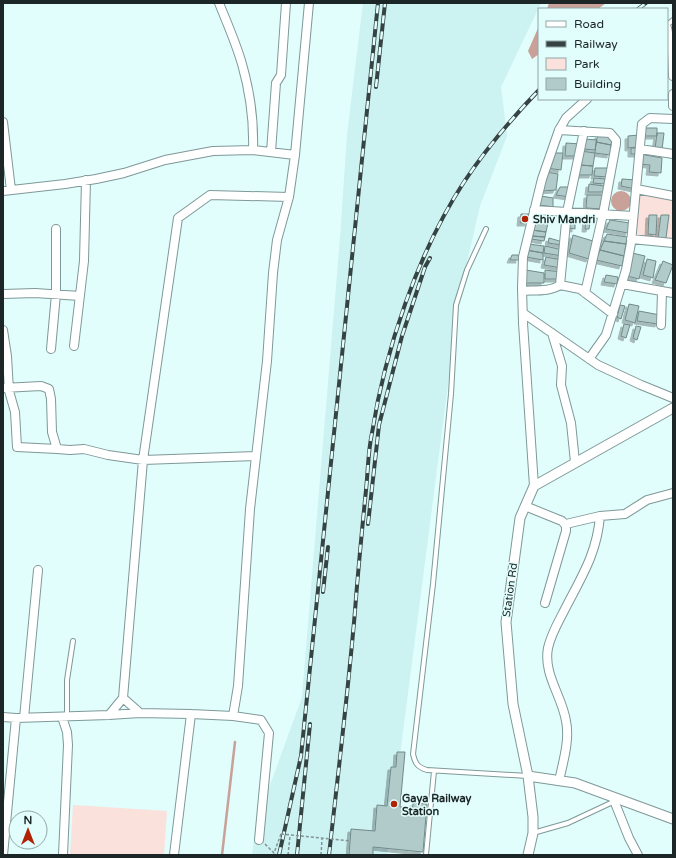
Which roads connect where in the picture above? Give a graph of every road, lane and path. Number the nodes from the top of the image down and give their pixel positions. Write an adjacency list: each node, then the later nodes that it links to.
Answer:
1 (219, 3): 14 (street)
2 (286, 3): 15 (street)
3 (309, 3): 17 (street)
4 (668, 31): 5 (street)
5 (673, 76)
6 (673, 94): 8 (street)
7 (586, 100): 11 (street)
8 (673, 106)
9 (673, 119): 13 (street)
10 (3, 122): 20 (street)
11 (559, 130): 12 (street); 23 (street)
12 (584, 131): 24 (street); 25 (street)
13 (640, 149): 16 (street); 19 (street)
14 (253, 150): 15 (street); 18 (street)
15 (271, 152): 17 (street)
16 (673, 154)
17 (295, 155): 22 (street)
18 (86, 180): 20 (street); 39 (street)
19 (636, 189): 21 (street); 26 (street)
20 (7, 190)
21 (673, 196)
22 (289, 197): 52 (street); 53 (street)
23 (534, 210): 24 (street); 33 (street)
24 (568, 212): 25 (street); 32 (street)
25 (603, 214): 26 (street); 35 (street)
26 (633, 216): 29 (street)
27 (56, 229): 38 (street)
28 (486, 229): 71 (lane)
29 (631, 240): 30 (street); 31 (street)
30 (673, 243)
31 (622, 284): 34 (street); 41 (street)
32 (560, 285): 33 (street); 35 (street)
33 (522, 291): 40 (street)
34 (662, 291): 36 (street); 42 (street)
35 (585, 293): 41 (street)
36 (673, 293)
37 (3, 294): 38 (street)
38 (56, 294): 39 (street); 46 (street)
39 (80, 296): 45 (street)
40 (523, 313): 44 (street); 55 (street)
41 (613, 314): 47 (street)
42 (661, 325)
43 (3, 330): 48 (street)
44 (552, 333): 47 (street); 54 (street)
45 (74, 346)
46 (51, 349)
47 (590, 359): 49 (street)
48 (6, 388): 51 (street); 51 (street)
49 (673, 398)
50 (673, 408): 54 (street)
51 (57, 449): 53 (street)
52 (256, 456): 53 (street); 68 (street)
53 (143, 460): 63 (street)
54 (575, 462): 55 (street)
55 (534, 486): 57 (street, Station Rd)
56 (673, 493): 58 (street)
57 (525, 506): 59 (street); 72 (street, Station Rd)
58 (600, 516): 59 (street); 73 (street)
59 (566, 524): 61 (street)
60 (38, 570): 70 (street)
61 (545, 603)
62 (73, 641): 67 (lane)
63 (123, 698): 64 (street); 66 (street)
64 (140, 712): 65 (street); 66 (street)
65 (190, 714): 68 (street); 83 (street)
66 (110, 715): 67 (street)
67 (65, 716): 70 (street); 82 (street)
68 (232, 716): 79 (street)
69 (3, 717): 70 (street)
70 (20, 718): 81 (street)
71 (434, 771): 72 (lane); 86 (lane)
72 (528, 776): 73 (street); 76 (street, Station Rd)
73 (559, 781): 74 (street)
74 (614, 799): 75 (street); 76 (lane); 88 (street)
75 (673, 819)
76 (532, 833): 87 (street, Station Rd)
77 (290, 836): 78 (path, bridge); 79 (path, bridge); 84 (path)
78 (322, 839): 80 (path, bridge); 85 (path)
79 (259, 840)
80 (350, 841)
81 (3, 855)
82 (63, 855)
83 (174, 855)
84 (288, 855)
85 (320, 855)
86 (426, 855)
87 (528, 855)
88 (638, 855)

